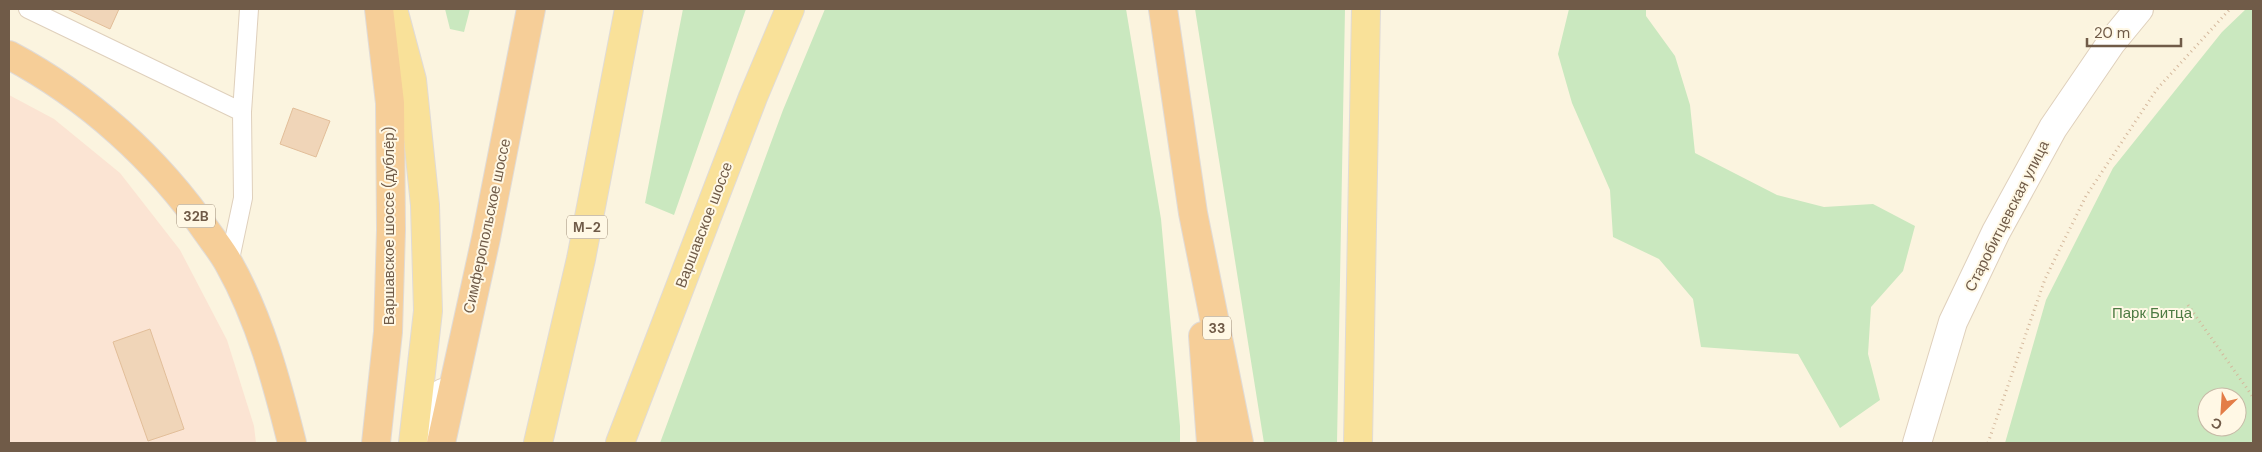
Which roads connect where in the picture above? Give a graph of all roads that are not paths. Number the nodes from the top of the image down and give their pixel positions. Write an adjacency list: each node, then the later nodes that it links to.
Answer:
1 (28, 9): 12 (lane)
2 (249, 9): 12 (lane)
3 (379, 9): 17 (highway, Варшавское шоссе (дублёр))
4 (393, 9): 18 (main road)
5 (531, 9): 15 (highway, Симферопольское шоссе)
6 (629, 9): 21 (main road, М-2)
7 (790, 9): 22 (main road, Варшавское шоссе)
8 (1163, 9): 13 (highway, 33)
9 (1366, 9): 25 (main road)
10 (2139, 9): 26 (street, Старобитцевская улица)
11 (9, 54): 14 (highway, 32B)
12 (242, 112): 14 (lane)
13 (1193, 213): 23 (highway, 33); 24 (highway, 33)
14 (229, 264): 16 (highway, 32B)
15 (464, 335): 19 (street); 20 (highway, Симферопольское шоссе)
16 (292, 443)
17 (376, 443)
18 (412, 443)
19 (425, 443)
20 (440, 443)
21 (538, 443)
22 (620, 443)
23 (1211, 443)
24 (1239, 443)
25 (1358, 443)
26 (1916, 443)

